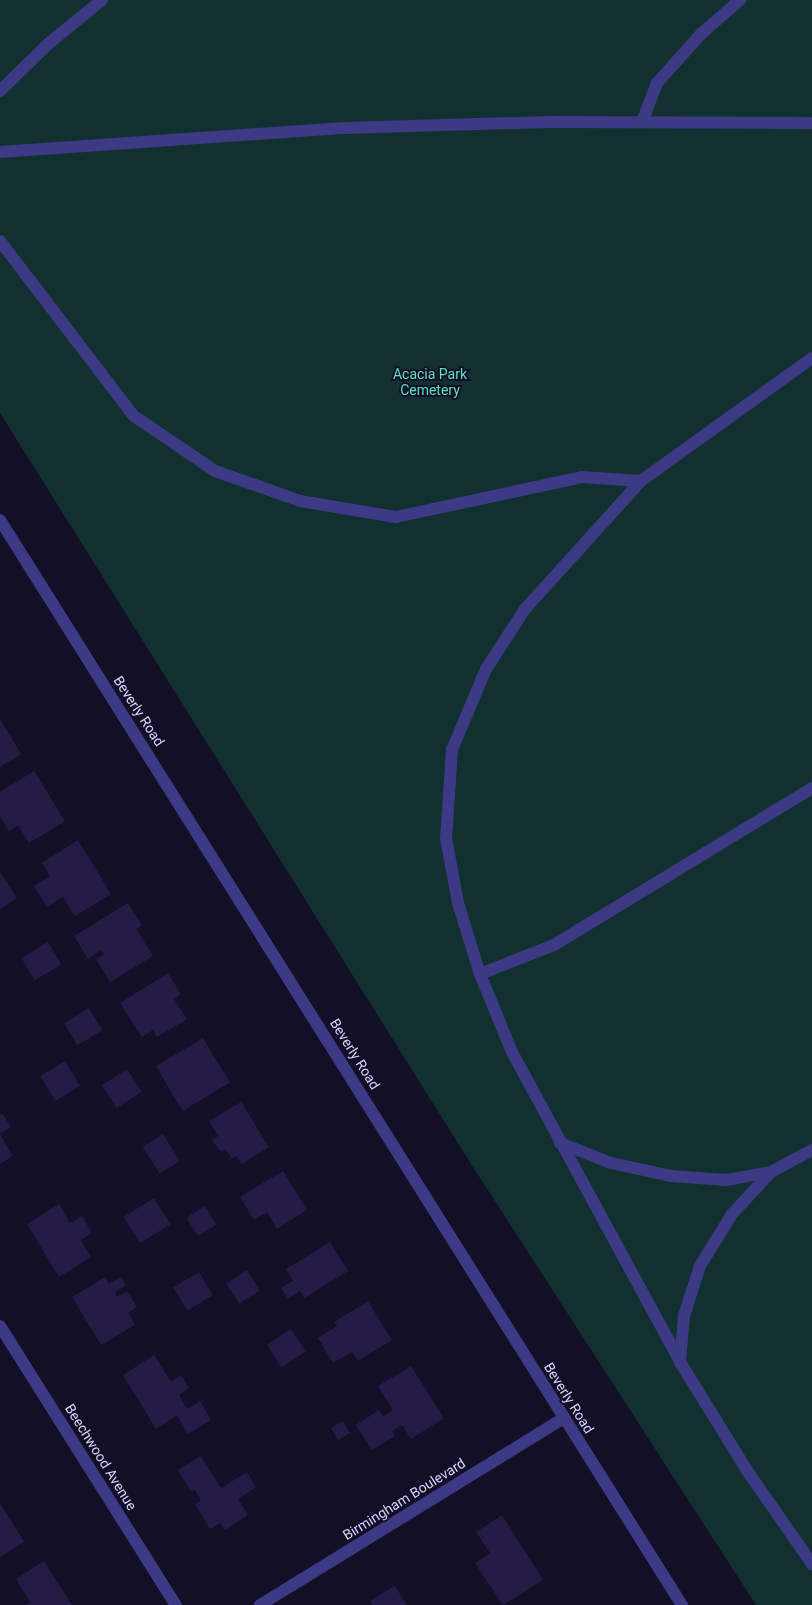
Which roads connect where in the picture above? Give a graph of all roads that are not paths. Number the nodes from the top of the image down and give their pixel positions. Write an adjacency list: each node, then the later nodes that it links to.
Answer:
1 (102, 0): 3 (street)
2 (740, 0): 4 (street)
3 (0, 91)
4 (642, 122): 5 (street); 6 (street)
5 (812, 123)
6 (0, 152)
7 (0, 240): 9 (street)
8 (812, 358): 9 (street)
9 (641, 481): 12 (street)
10 (0, 520): 18 (street, Beverly Road)
11 (812, 788): 12 (street)
12 (480, 974): 13 (street)
13 (560, 1143): 15 (street); 17 (street)
14 (812, 1150): 15 (street)
15 (771, 1172): 17 (street)
16 (0, 1326): 20 (street, Beechwood Avenue)
17 (680, 1362): 19 (street)
18 (564, 1418): 21 (street, Birmingham Boulevard); 22 (street, Beverly Road)
19 (812, 1564)
20 (176, 1605)
21 (260, 1605)
22 (682, 1605)

